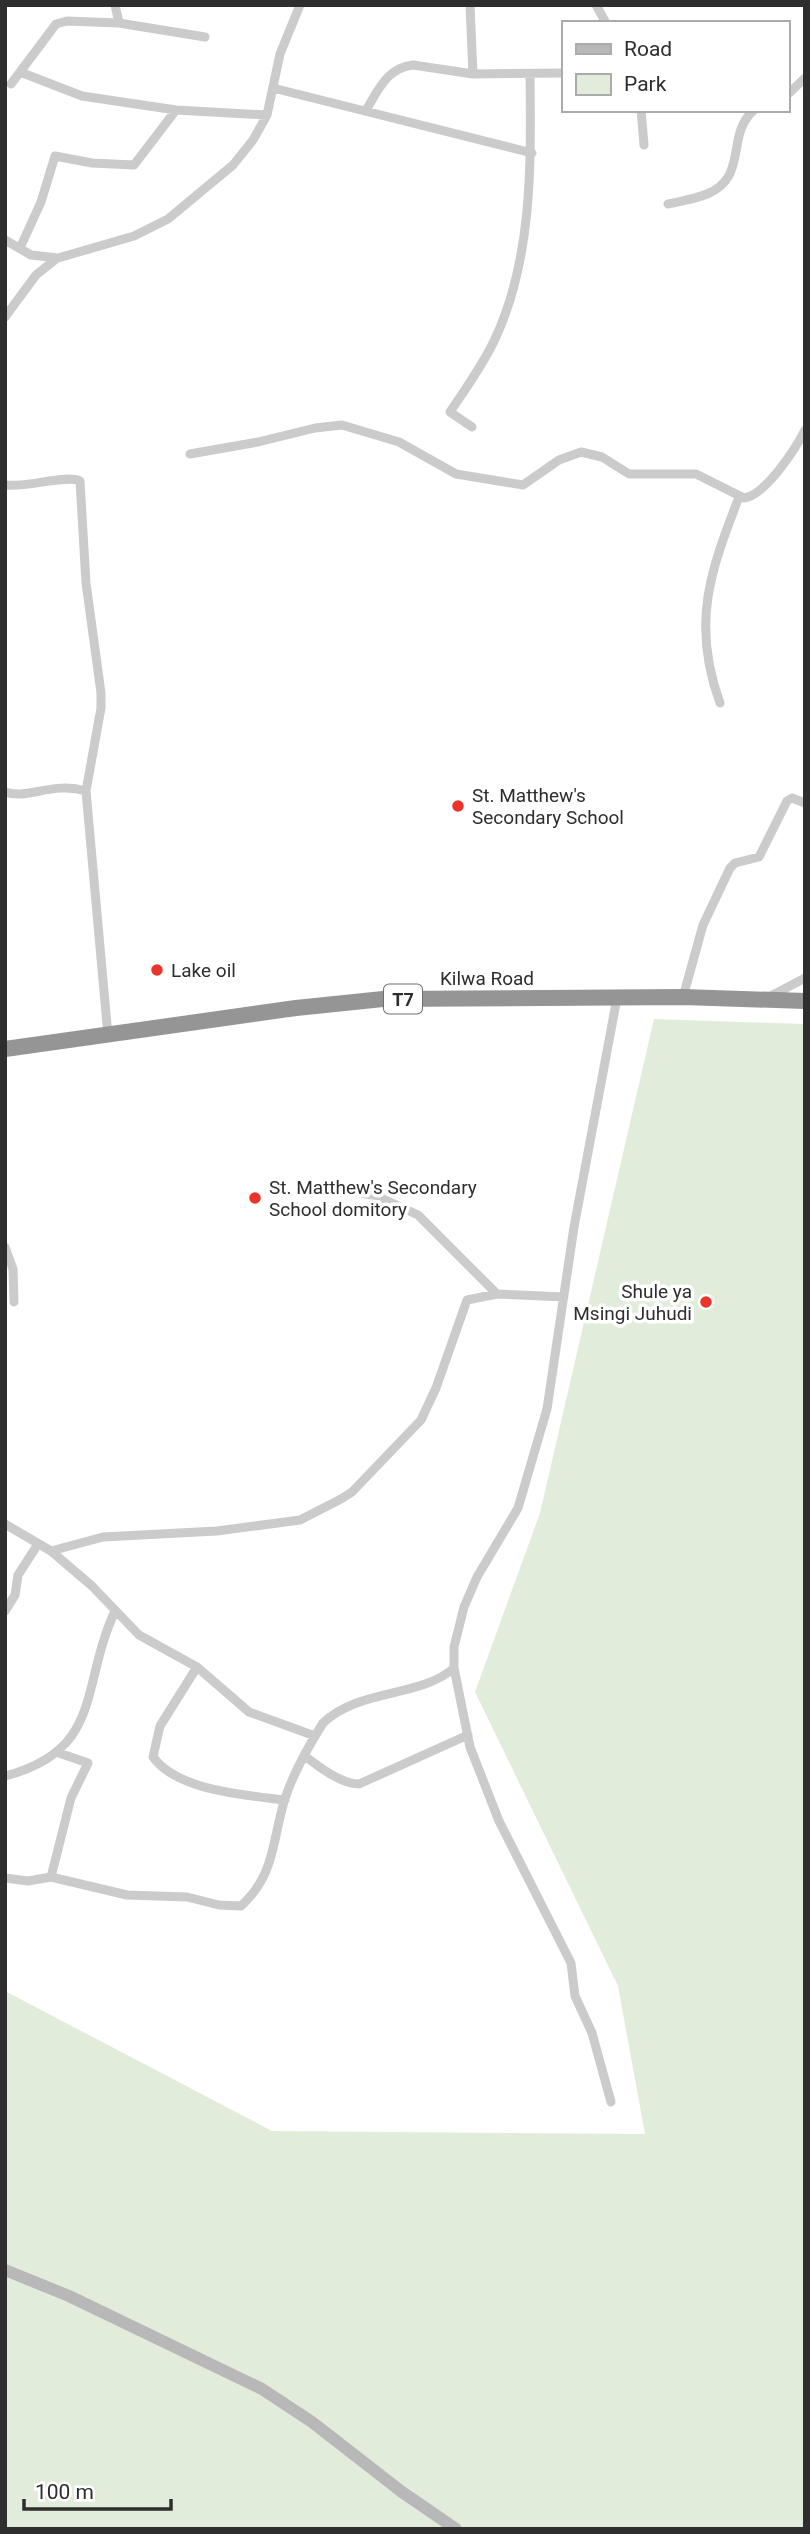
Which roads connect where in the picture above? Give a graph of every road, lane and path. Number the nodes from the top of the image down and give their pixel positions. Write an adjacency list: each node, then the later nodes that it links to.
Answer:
1 (115, 5): 6 (street)
2 (300, 5): 14 (street)
3 (470, 5): 10 (street)
4 (596, 5): 5 (street)
5 (605, 21)
6 (119, 23): 7 (street); 8 (street)
7 (205, 37)
8 (20, 72): 13 (street); 16 (street)
9 (562, 73): 11 (street)
10 (473, 74): 11 (street); 17 (street)
11 (530, 74): 22 (street)
12 (805, 78): 15 (street)
13 (11, 84)
14 (273, 88): 17 (street); 20 (street)
15 (789, 94)
16 (176, 110): 20 (street); 25 (street)
17 (366, 110): 22 (street)
18 (641, 112): 21 (street)
19 (752, 112): 23 (street)
20 (267, 115): 26 (street)
21 (644, 145)
22 (532, 153): 28 (street)
23 (668, 204)
24 (5, 240): 25 (street)
25 (20, 248): 26 (street)
26 (58, 258): 27 (street)
27 (5, 317)
28 (472, 427)
29 (805, 430): 32 (street)
30 (190, 454): 32 (street)
31 (5, 485): 34 (street)
32 (739, 497): 33 (street)
33 (720, 703)
34 (86, 791): 35 (street); 42 (street)
35 (5, 792)
36 (805, 803): 38 (street)
37 (805, 978): 40 (street)
38 (683, 997): 39 (highway, Kilwa Road / T7); 40 (highway, Kilwa Road / T7)
39 (617, 998): 42 (highway, Kilwa Road / T7); 47 (street)
40 (761, 1000): 41 (highway, Kilwa Road / T7)
41 (805, 1001)
42 (108, 1037): 43 (highway, Kilwa Road / T7)
43 (5, 1049)
44 (334, 1188): 46 (street)
45 (5, 1247): 48 (street)
46 (497, 1294): 47 (street); 51 (street)
47 (564, 1297): 55 (street)
48 (14, 1303)
49 (5, 1524): 50 (street)
50 (38, 1544): 51 (street); 52 (street)
51 (51, 1551): 53 (street)
52 (5, 1611)
53 (114, 1611): 54 (street); 58 (street)
54 (197, 1667): 57 (street); 61 (street)
55 (454, 1668): 56 (street); 57 (street)
56 (468, 1735): 59 (street); 64 (street)
57 (315, 1736): 59 (street)
58 (59, 1753): 60 (street); 62 (street)
59 (305, 1756): 61 (street)
60 (5, 1776)
61 (285, 1800): 62 (street)
62 (51, 1877): 63 (street)
63 (5, 1878)
64 (611, 2102)
65 (5, 2270): 66 (main road)
66 (456, 2529)

